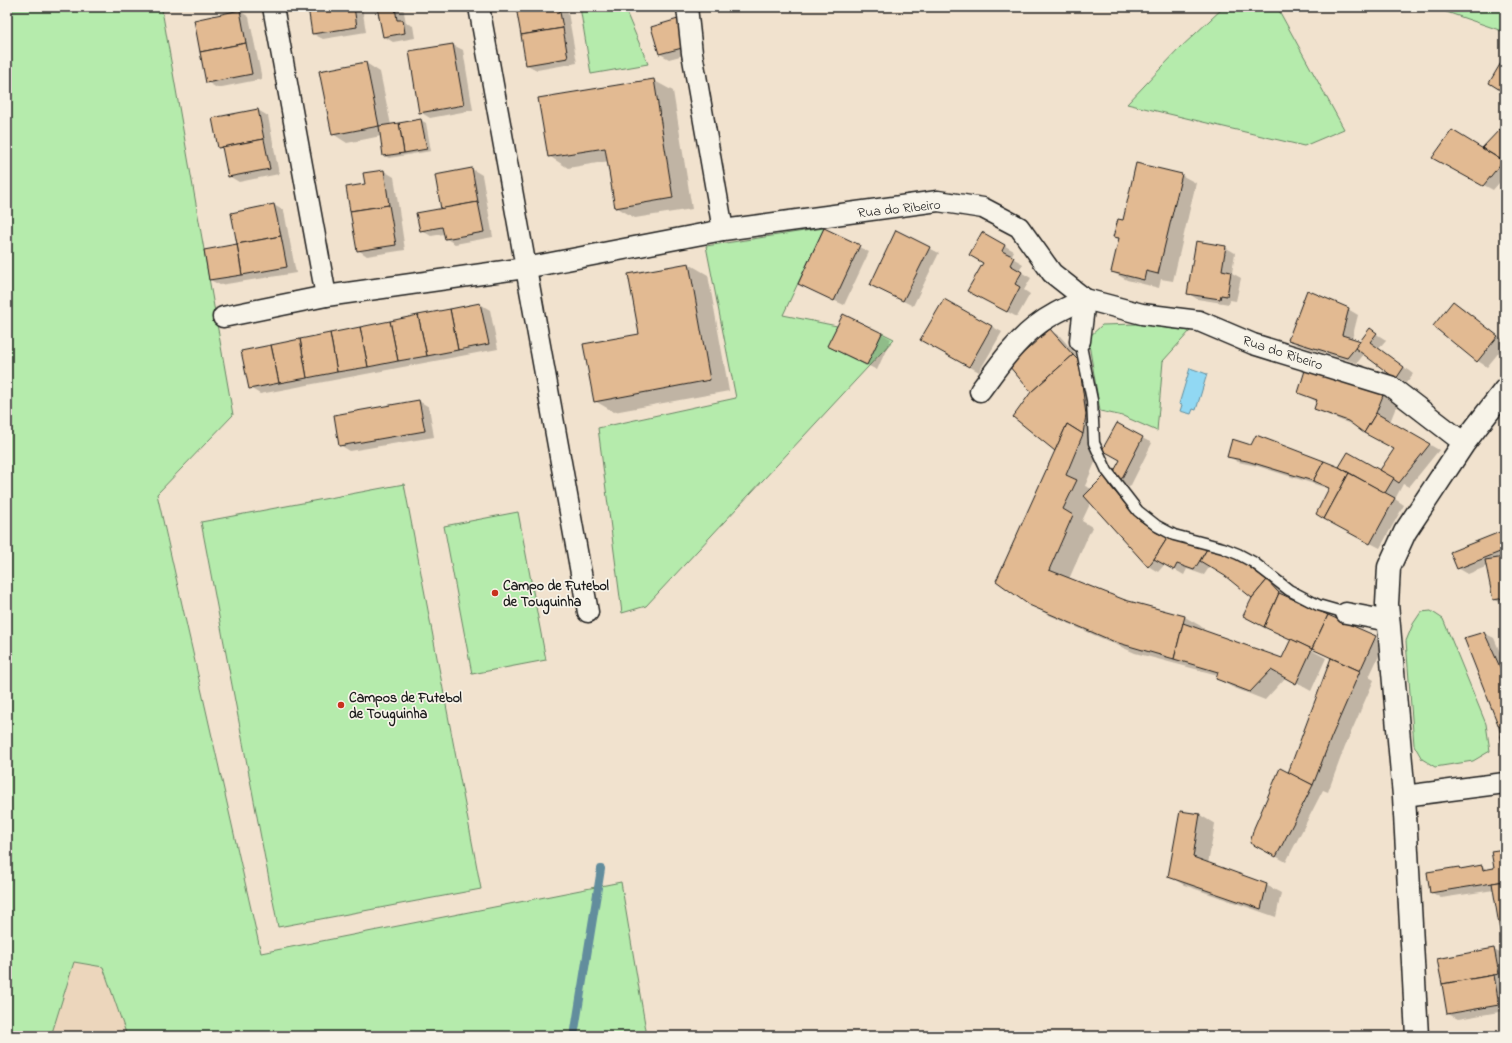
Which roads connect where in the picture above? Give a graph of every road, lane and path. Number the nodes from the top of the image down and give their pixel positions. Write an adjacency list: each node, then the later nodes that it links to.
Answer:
1 (273, 7): 6 (street)
2 (479, 7): 5 (street)
3 (687, 7): 4 (street)
4 (723, 230): 5 (street, Rua do Ribeiro); 7 (street, Rua do Ribeiro)
5 (525, 268): 6 (street, Rua do Ribeiro); 13 (street)
6 (326, 296): 8 (street, Rua do Ribeiro)
7 (1085, 299): 9 (street); 11 (street); 12 (street, Rua do Ribeiro)
8 (223, 317)
9 (1080, 341): 14 (lane)
10 (1505, 390): 12 (street)
11 (980, 391)
12 (1464, 443): 15 (street)
13 (588, 612)
14 (1346, 613): 15 (street)
15 (1389, 621): 17 (street)
16 (1505, 783): 17 (street)
17 (1404, 796): 18 (street)
18 (1418, 1036)

